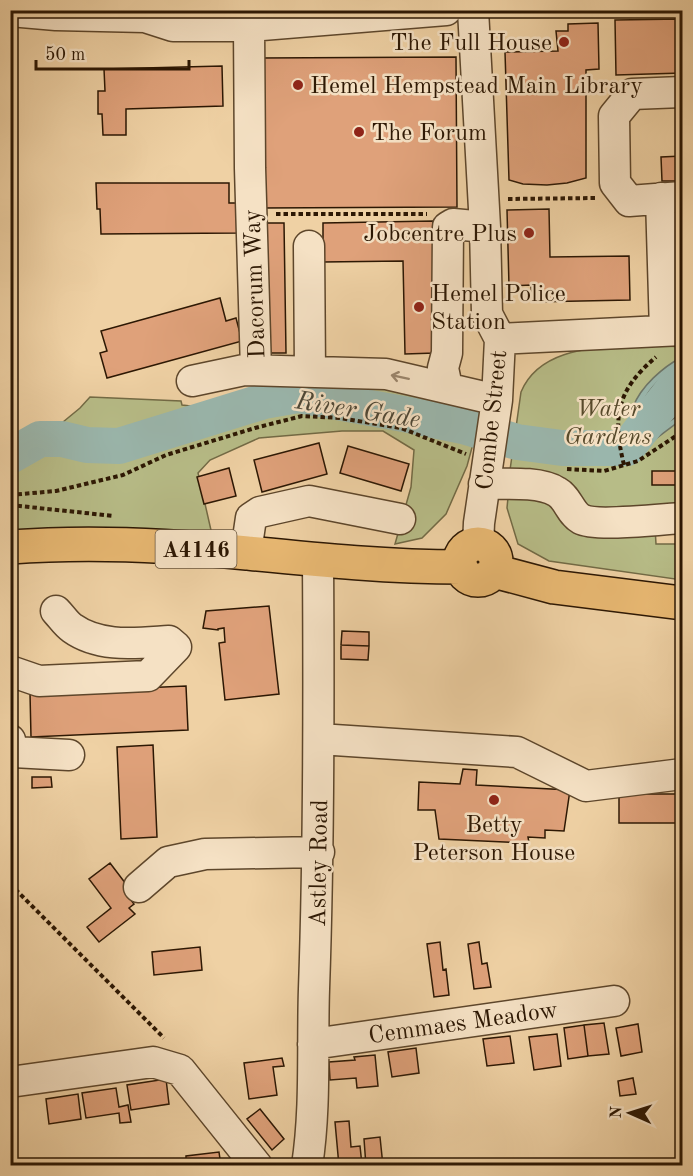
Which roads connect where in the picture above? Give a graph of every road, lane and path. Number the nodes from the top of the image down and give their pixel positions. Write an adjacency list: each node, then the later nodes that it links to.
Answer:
1 (446, 10): 5 (street)
2 (473, 10): 9 (street, Combe Street)
3 (10, 12): 4 (street)
4 (152, 13): 5 (street)
5 (249, 26): 11 (street, Dacorum Way)
6 (682, 92): 8 (street)
7 (672, 198): 8 (street); 13 (street)
8 (629, 201): 9 (path)
9 (484, 213): 14 (street, Combe Street); 18 (street)
10 (429, 214): 11 (path)
11 (251, 215): 15 (street, Dacorum Way)
12 (309, 246): 16 (street)
13 (670, 338): 14 (street); 21 (path)
14 (500, 339): 19 (street, Combe Street)
15 (255, 370): 16 (street, Dacorum Way); 17 (street)
16 (310, 371): 18 (street, Dacorum Way, one-way to 16)
17 (192, 381)
18 (447, 387): 19 (street, Dacorum Way)
19 (496, 407): 23 (street, Combe Street)
20 (682, 432): 21 (path)
21 (624, 465): 22 (path)
22 (559, 468)
23 (486, 473): 24 (path); 27 (street); 32 (street, Combe Street)
24 (10, 495)
25 (10, 506): 26 (path)
26 (114, 516)
27 (682, 518)
28 (400, 519): 30 (street)
29 (10, 547): 30 (main road, A4146)
30 (246, 552): 31 (main road, A4146)
31 (318, 561): 32 (main road, A4146); 36 (street, Astley Road)
32 (478, 561): 33 (main road, A4146)
33 (682, 603)
34 (56, 610): 35 (street)
35 (10, 671)
36 (319, 739): 39 (street); 40 (street, Astley Road)
37 (10, 740): 38 (street)
38 (69, 755)
39 (682, 774)
40 (319, 852): 42 (street); 44 (street, Astley Road)
41 (10, 884): 45 (path)
42 (139, 887)
43 (614, 1001): 44 (street, Cemmaes Meadow)
44 (313, 1044): 48 (street, Astley Road)
45 (180, 1070): 46 (street); 47 (street)
46 (10, 1082)
47 (257, 1166)
48 (307, 1166)

